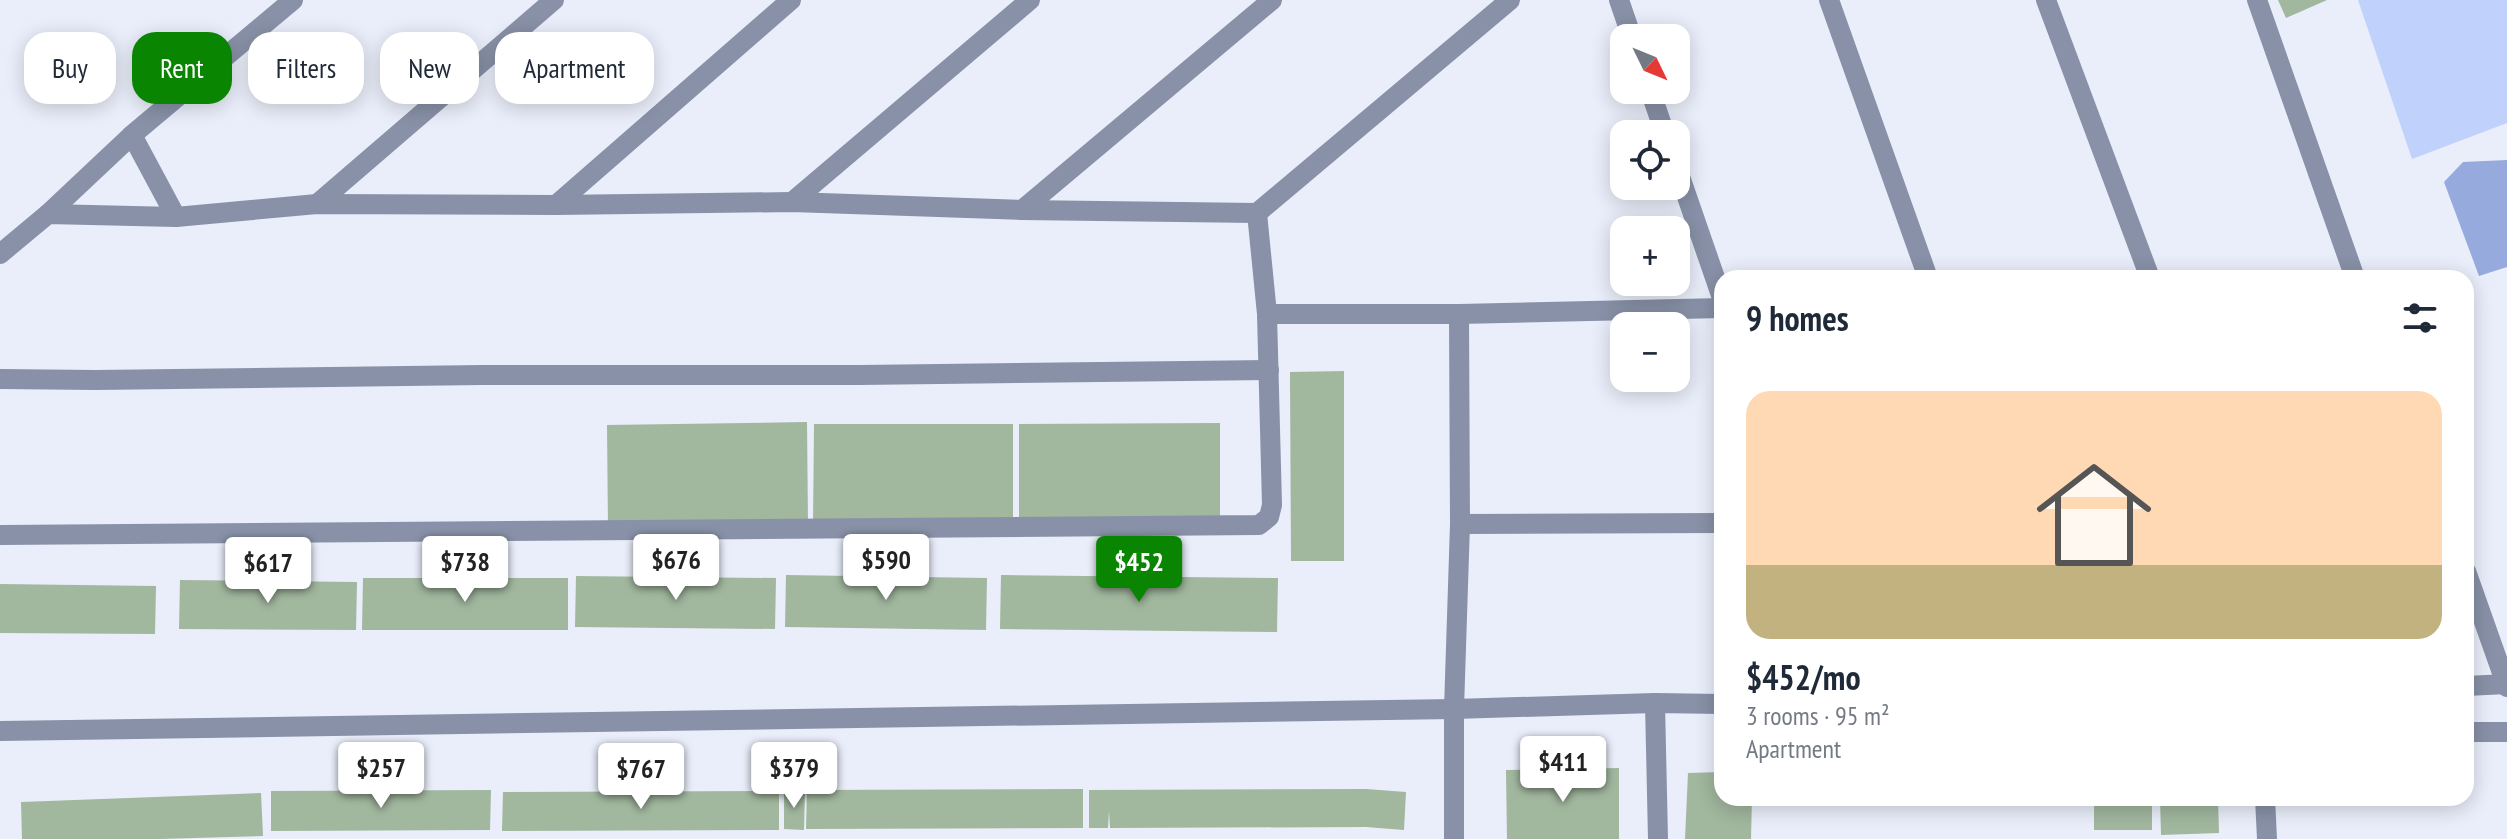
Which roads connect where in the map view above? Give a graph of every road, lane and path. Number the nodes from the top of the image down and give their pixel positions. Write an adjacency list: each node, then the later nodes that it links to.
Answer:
1 (293, 0): 12 (street)
2 (554, 0): 15 (street)
3 (791, 0): 16 (street)
4 (1030, 0): 14 (street)
5 (1272, 0): 17 (street)
6 (1510, 0): 18 (street)
7 (1619, 0): 11 (street)
8 (1829, 0): 22 (street)
9 (2046, 0): 23 (street)
10 (2257, 0): 24 (street)
11 (1627, 24)
12 (132, 135): 19 (street); 20 (street)
13 (1688, 200): 25 (street)
14 (792, 202): 16 (street); 17 (street)
15 (317, 204): 16 (street); 20 (street)
16 (556, 205)
17 (1022, 210): 18 (street)
18 (1257, 213): 27 (street)
19 (48, 214): 20 (street); 21 (street)
20 (176, 217)
21 (0, 254)
22 (1925, 270)
23 (2147, 270)
24 (2352, 270)
25 (1714, 275)
26 (1714, 308): 28 (street)
27 (1267, 314): 28 (street); 29 (street)
28 (1459, 314): 32 (street)
29 (1269, 370): 30 (street); 33 (street)
30 (0, 379)
31 (1714, 523): 32 (street)
32 (1460, 524): 39 (street)
33 (0, 535)
34 (2474, 593): 35 (street)
35 (2507, 685): 36 (street)
36 (2474, 686)
37 (1655, 703): 38 (street); 39 (street); 45 (street)
38 (1714, 704)
39 (1454, 709): 40 (street); 44 (street)
40 (0, 731)
41 (2474, 732): 42 (street)
42 (2507, 732)
43 (2265, 806): 46 (street)
44 (1454, 839)
45 (1658, 839)
46 (2267, 839)

